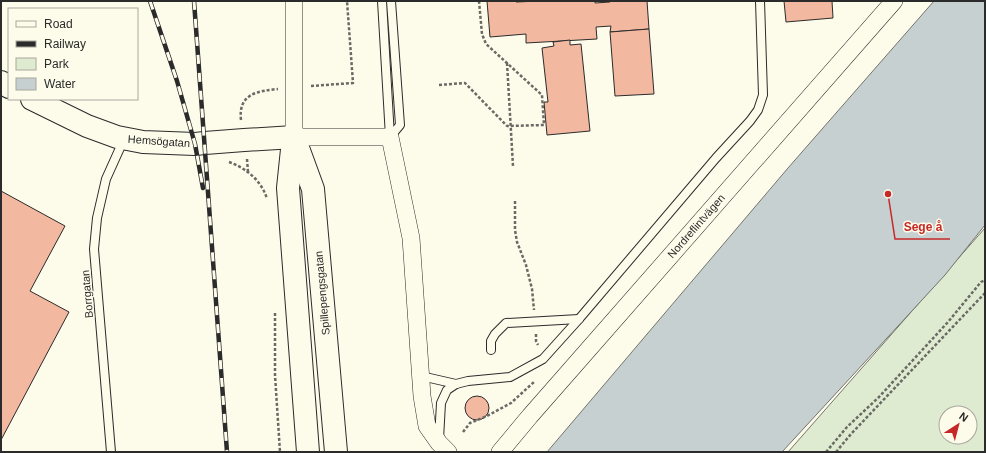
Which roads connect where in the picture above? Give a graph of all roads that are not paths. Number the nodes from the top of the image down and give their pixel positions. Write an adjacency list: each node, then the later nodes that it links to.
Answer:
1 (294, 1): 7 (street, Spillepengsgatan)
2 (382, 1): 8 (lane)
3 (391, 1): 8 (lane)
4 (760, 1): 10 (lane)
5 (894, 1): 18 (street, Nordreflintvägen)
6 (34, 100): 9 (street, Hemsögatan)
7 (294, 137): 8 (street); 9 (street, Hemsögatan); 16 (street, Spillepengsgatan); 17 (street, Spillepengsgatan)
8 (390, 137): 12 (street)
9 (124, 139): 15 (lane, Borrgatan)
10 (579, 319): 11 (lane); 13 (lane)
11 (491, 350)
12 (421, 376): 13 (lane); 14 (street)
13 (456, 384): 14 (lane)
14 (443, 448)
15 (111, 452)
16 (308, 452)
17 (336, 452)
18 (500, 452)

